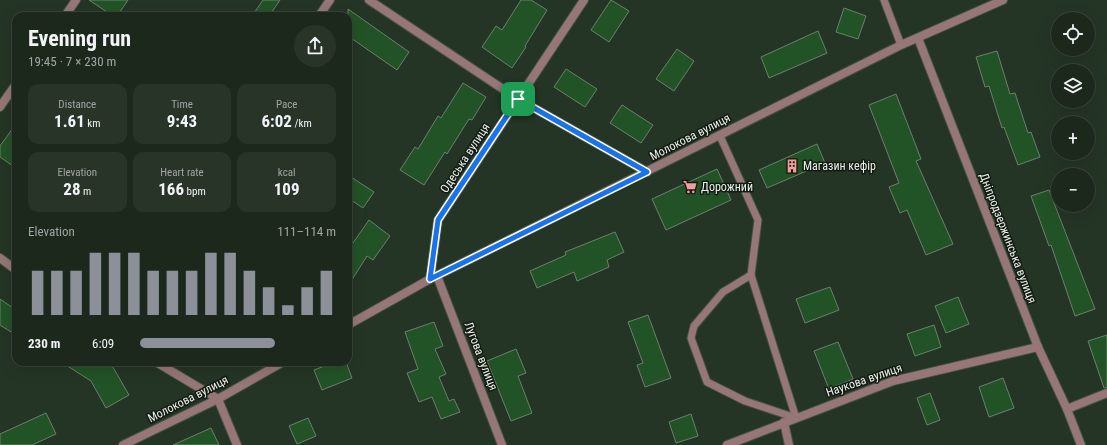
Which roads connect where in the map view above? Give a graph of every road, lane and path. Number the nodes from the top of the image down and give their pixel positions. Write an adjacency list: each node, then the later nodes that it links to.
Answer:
1 (76, 0): 7 (street)
2 (330, 0): 8 (street)
3 (369, 0): 12 (street)
4 (584, 0): 12 (street, Одеська вулиця)
5 (884, 0): 10 (lane)
6 (1004, 0): 9 (street, Молокова вулиця)
7 (68, 12)
8 (322, 12)
9 (918, 38): 10 (street, Молокова вулиця); 21 (street, Дніпродзержинська вулиця)
10 (901, 45): 14 (street, Молокова вулиця)
11 (12, 90): 13 (street)
12 (518, 99): 15 (street); 19 (street, Одеська вулиця)
13 (0, 107)
14 (720, 136): 15 (street, Молокова вулиця); 18 (lane)
15 (647, 172): 19 (street, Молокова вулиця)
16 (0, 258): 17 (street)
17 (12, 267)
18 (751, 275): 27 (lane); 27 (lane)
19 (434, 277): 20 (street, Молокова вулиця); 31 (street, Лугова вулиця)
20 (352, 323)
21 (1038, 347): 26 (street, Дніпродзержинська вулиця); 27 (street, Наукова вулиця)
22 (163, 366): 25 (street)
23 (276, 366): 25 (street, Молокова вулиця)
24 (1107, 392): 26 (street)
25 (218, 399): 29 (street, Молокова вулиця); 30 (street)
26 (1066, 409): 34 (street, Дніпродзержинська вулиця)
27 (796, 418): 28 (street, Наукова вулиця)
28 (784, 422): 32 (street, Наукова вулиця); 33 (street)
29 (123, 445)
30 (237, 445)
31 (502, 445)
32 (727, 445)
33 (789, 445)
34 (1081, 445)

